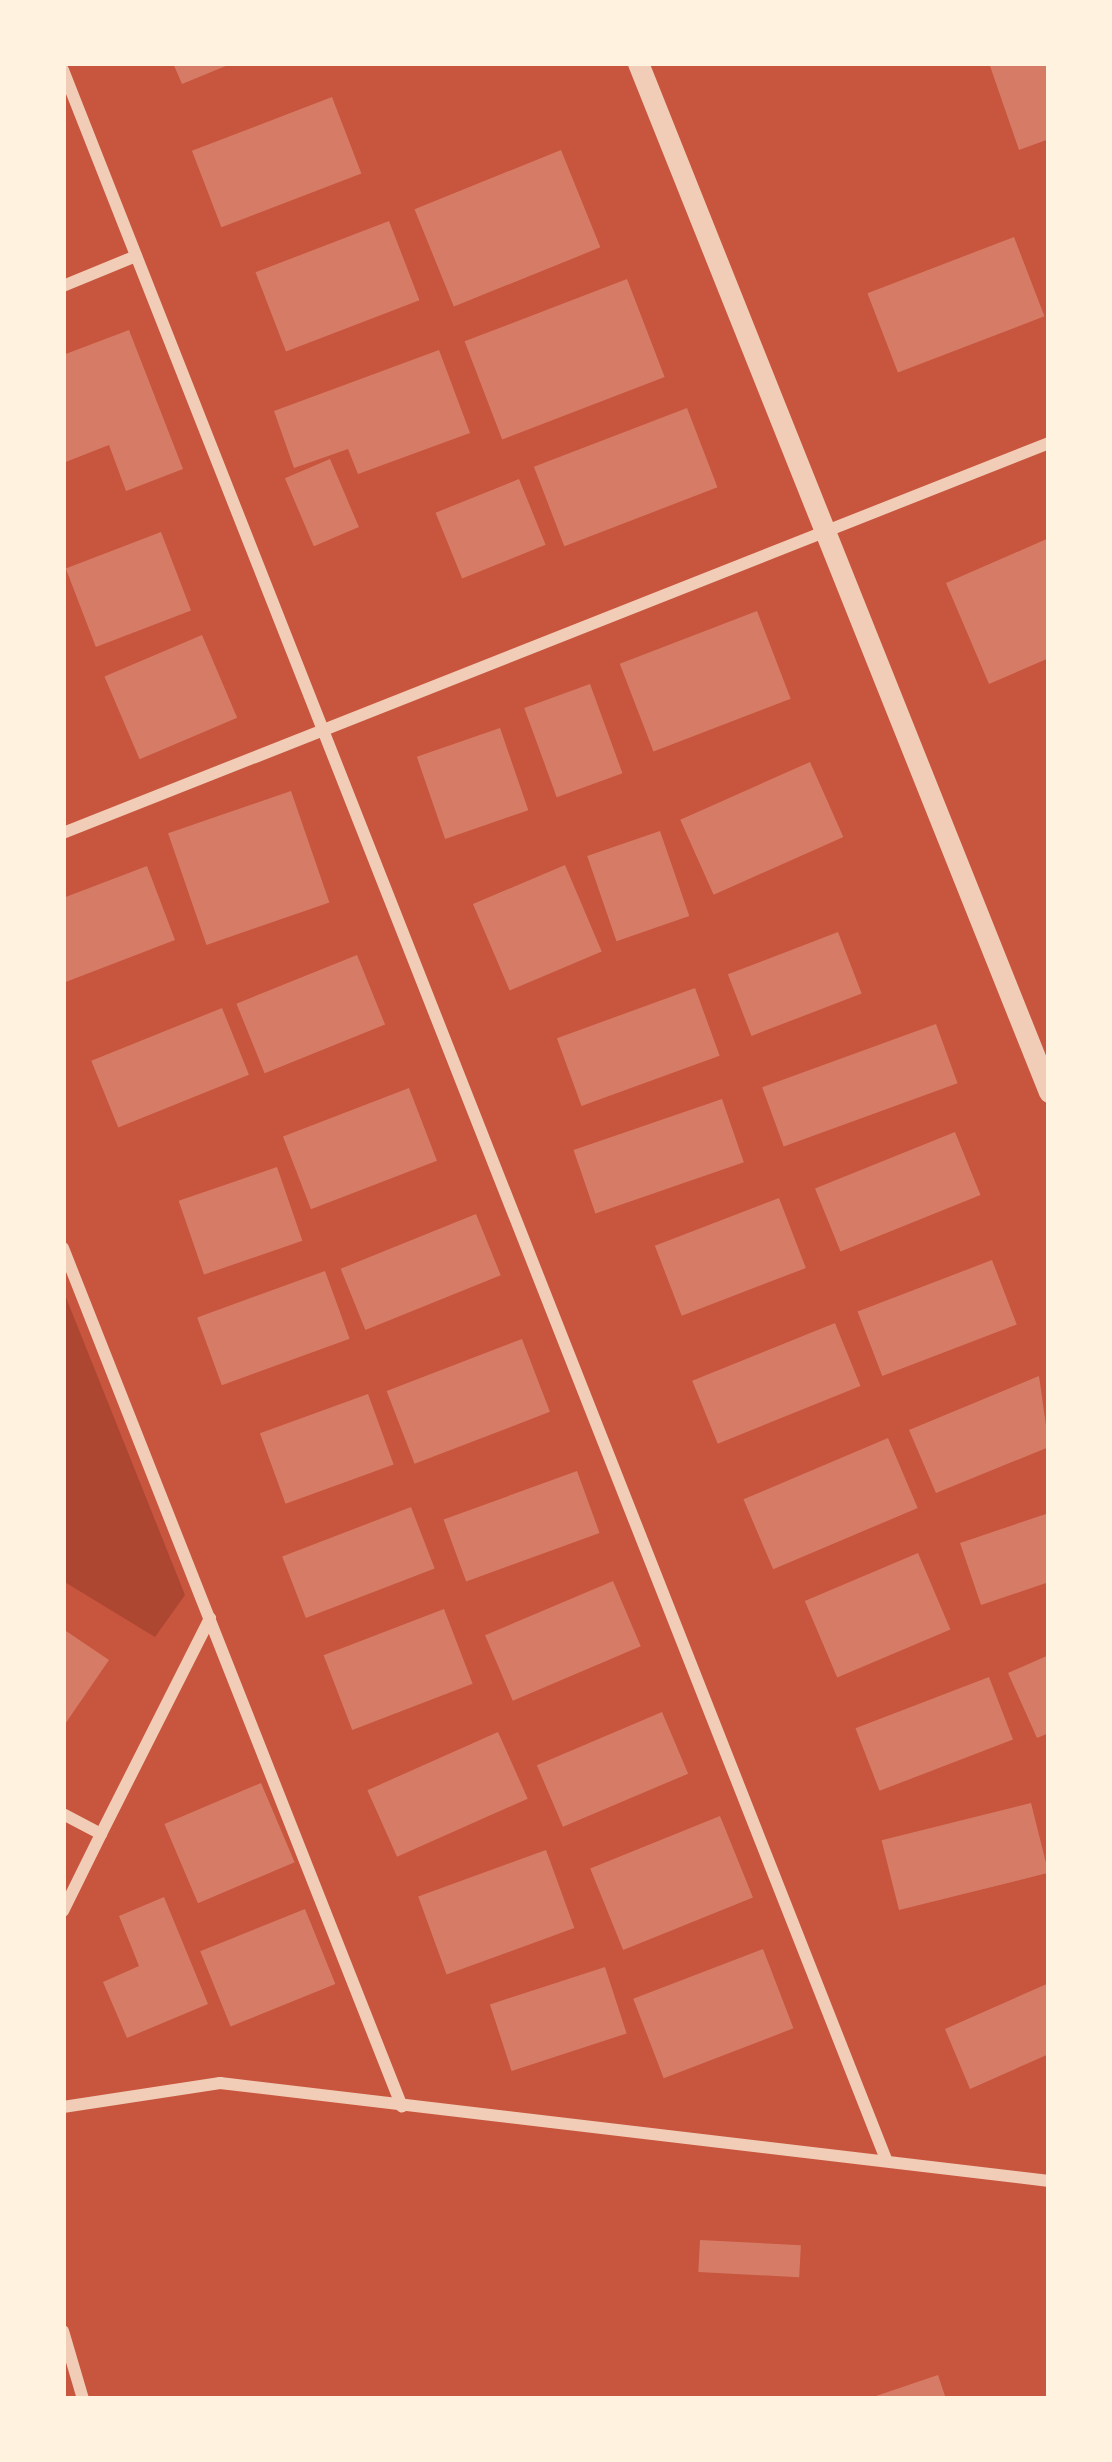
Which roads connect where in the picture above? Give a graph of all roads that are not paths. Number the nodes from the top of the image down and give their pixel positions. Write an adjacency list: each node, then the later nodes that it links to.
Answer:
1 (638, 63): 6 (street)
2 (63, 70): 3 (street)
3 (136, 256): 4 (street); 7 (street)
4 (63, 286)
5 (1049, 443): 6 (street)
6 (826, 529): 7 (street); 9 (street)
7 (325, 733): 8 (street); 17 (street)
8 (63, 833)
9 (1049, 1092)
10 (63, 1248): 11 (street)
11 (210, 1618): 13 (street); 16 (street)
12 (63, 1814): 13 (street)
13 (100, 1834): 14 (street)
14 (63, 1911)
15 (63, 2107): 16 (street)
16 (402, 2107): 17 (street)
17 (886, 2159): 18 (street)
18 (1049, 2180)
19 (63, 2331): 20 (street)
20 (83, 2399)

